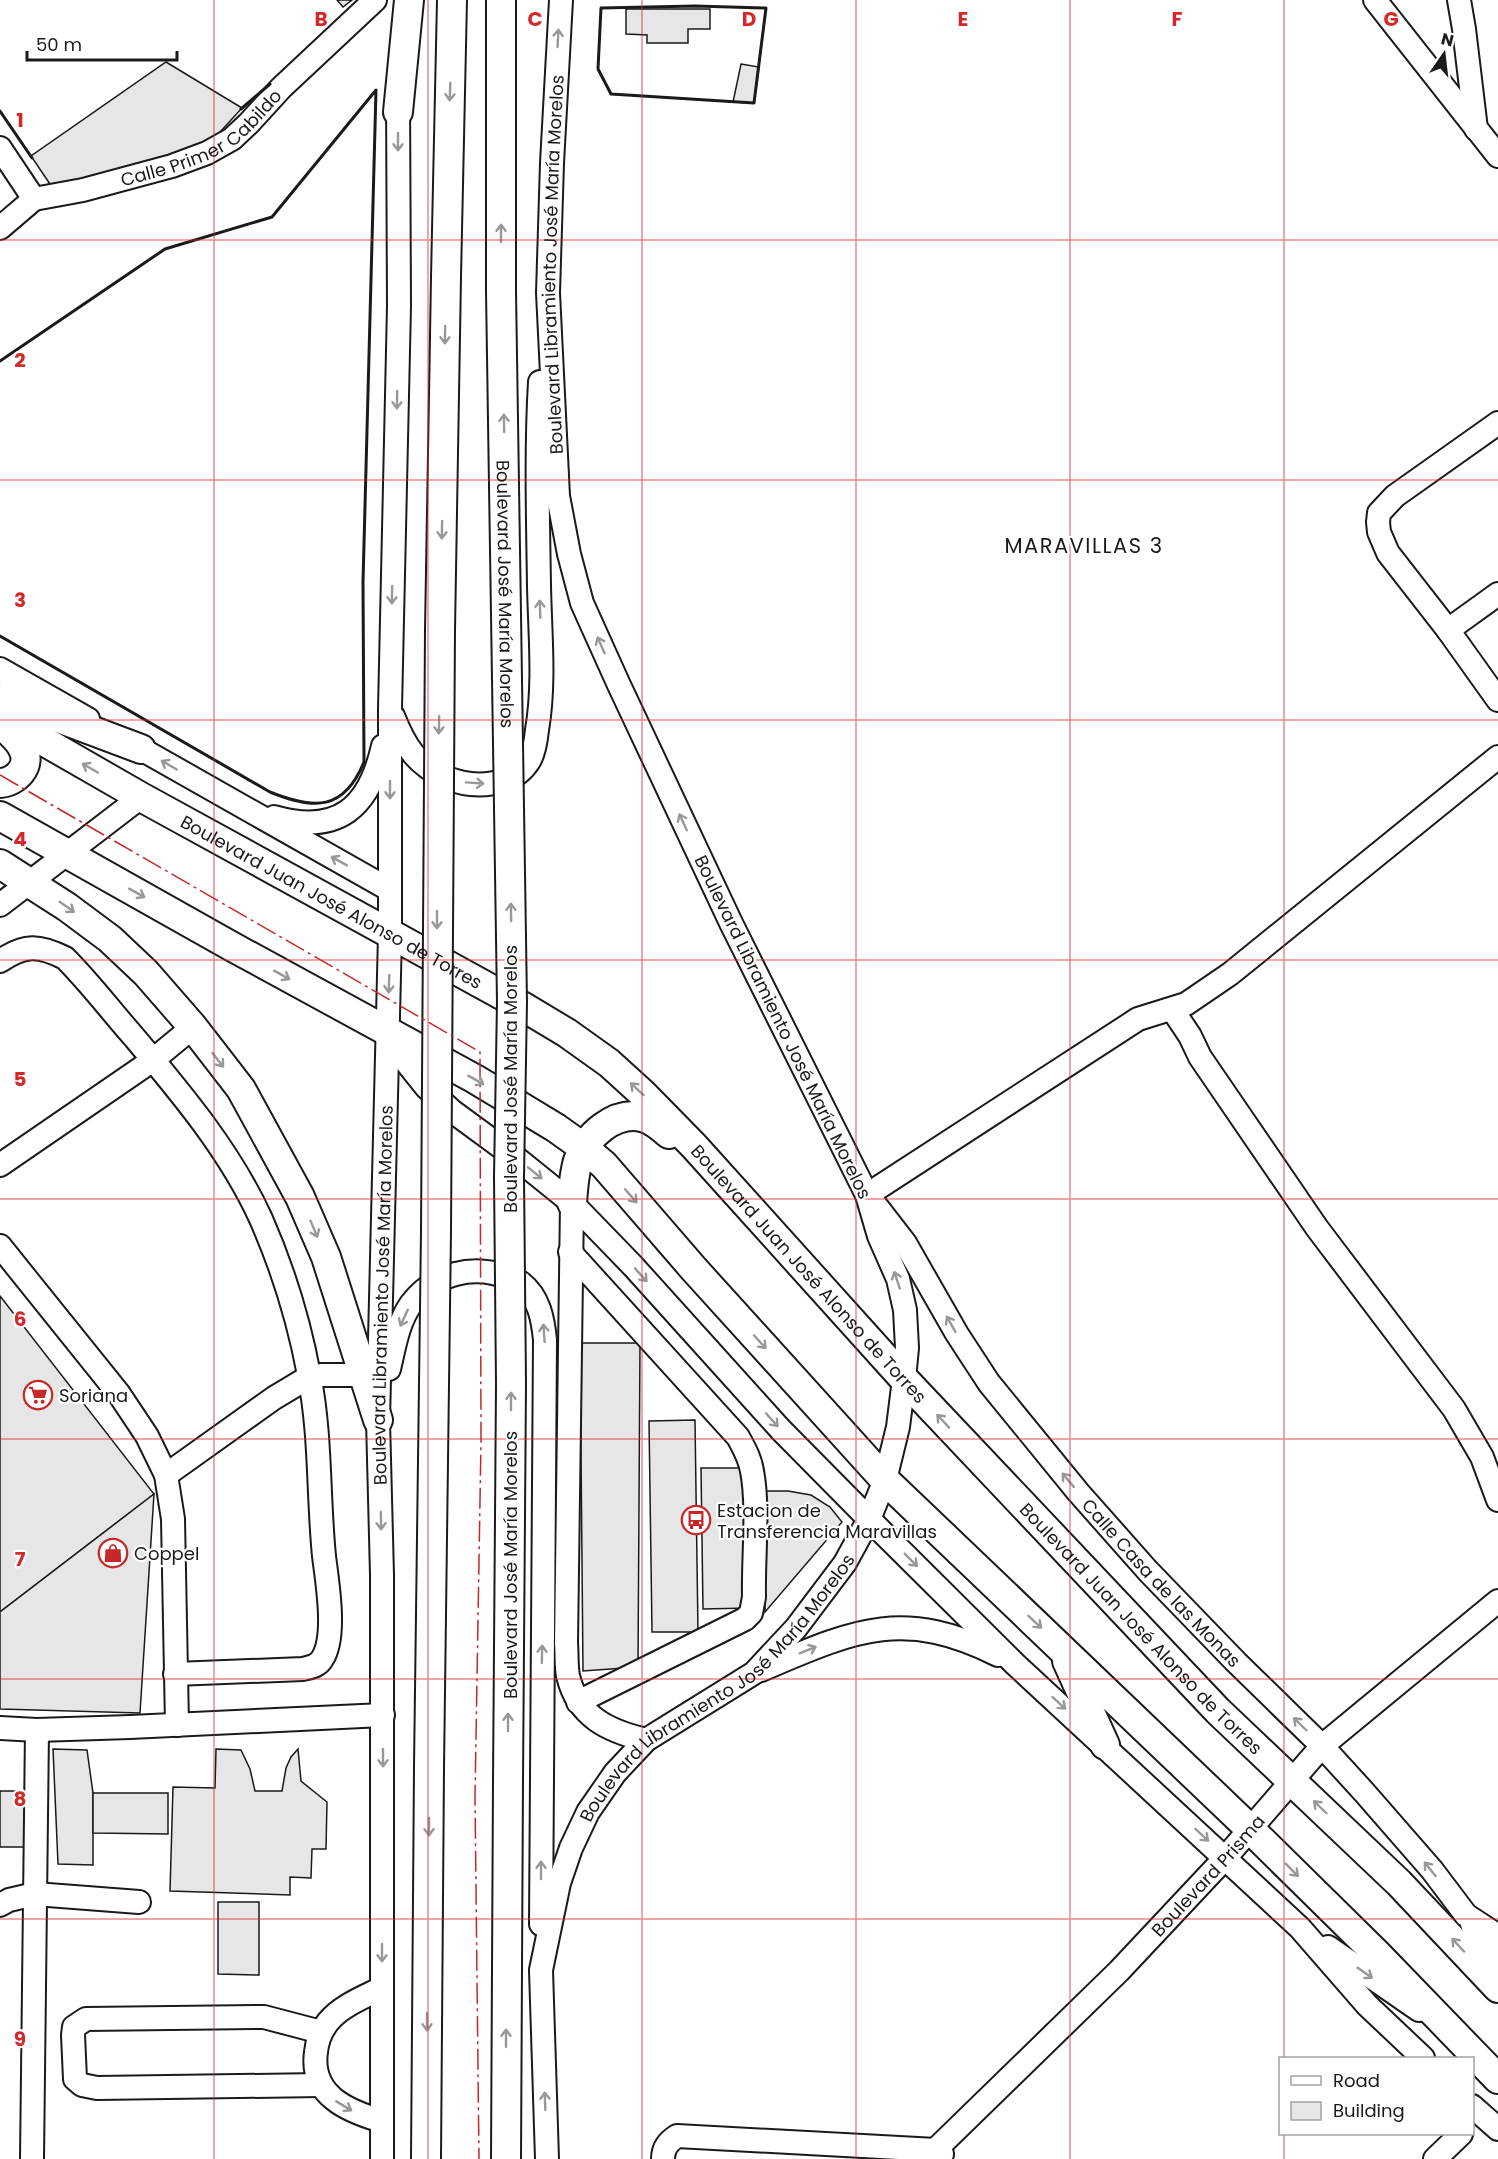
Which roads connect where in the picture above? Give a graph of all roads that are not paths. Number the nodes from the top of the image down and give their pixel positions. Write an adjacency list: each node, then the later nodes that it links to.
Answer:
1 (375, 0): 13 (street, Calle Primer Cabildo)
2 (398, 0): 9 (street, Boulevard Libramiento José María Morelos)
3 (409, 0): 9 (main road)
4 (452, 0): 95 (main road, one-way to 95, bridge)
5 (501, 0): 96 (main road, Boulevard José María Morelos, one-way to 5, bridge)
6 (561, 0): 15 (street, Boulevard Libramiento José María Morelos, one-way to 6)
7 (1375, 0): 10 (street)
8 (1459, 0): 10 (street)
9 (398, 112): 22 (street, Boulevard Libramiento José María Morelos, one-way to 22)
10 (1476, 130): 12 (street)
11 (0, 148): 13 (street)
12 (1498, 156)
13 (34, 199): 14 (street)
14 (0, 228)
15 (548, 293): 22 (street, one-way to 15); 44 (street, Boulevard Libramiento José María Morelos, one-way to 15)
16 (1498, 423): 18 (street)
17 (1498, 594): 18 (street)
18 (1448, 630): 21 (street)
19 (0, 669): 25 (street)
20 (0, 696): 25 (main road)
21 (1498, 700)
22 (390, 709): 29 (street); 34 (street, Boulevard Libramiento José María Morelos, one-way to 34)
23 (0, 716): 28 (main road, Boulevard Juan José Alonso de Torres, one-way to 23)
24 (0, 723): 27 (main road)
25 (141, 749): 29 (street, one-way to 25)
26 (1498, 757): 38 (street)
27 (0, 783)
28 (141, 797): 31 (street); 36 (main road, Boulevard Juan José Alonso de Torres)
29 (248, 810): 34 (street, one-way to 29)
30 (0, 816): 31 (main road)
31 (68, 855): 33 (street); 40 (main road, one-way to 40)
32 (0, 864): 33 (main road)
33 (31, 882): 35 (street); 39 (main road, one-way to 39)
34 (390, 890): 36 (street, Boulevard Libramiento José María Morelos)
35 (0, 905)
36 (390, 935): 40 (street, Boulevard Libramiento José María Morelos, one-way to 40); 48 (main road, Boulevard Juan José Alonso de Torres, one-way to 36)
37 (0, 961): 41 (street)
38 (1172, 1009): 44 (street); 55 (street)
39 (193, 1027): 41 (street); 49 (main road, one-way to 49)
40 (387, 1033): 42 (main road, one-way to 42); 45 (street, one-way to 45); 52 (street, Boulevard Libramiento José María Morelos)
41 (153, 1059): 43 (street); 50 (street)
42 (584, 1148): 45 (main road); 48 (main road); 54 (main road, one-way to 54)
43 (0, 1165)
44 (867, 1195): 51 (street, Boulevard Libramiento José María Morelos, one-way to 44); 69 (street, Calle Casa de las Monas, one-way to 44)
45 (572, 1203): 47 (street); 56 (street, one-way to 56)
46 (0, 1246): 53 (street)
47 (570, 1252): 62 (street); 62 (street)
48 (807, 1274): 51 (main road, Boulevard Juan José Alonso de Torres)
49 (362, 1375): 50 (street); 52 (main road)
50 (309, 1377): 53 (street); 61 (street)
51 (904, 1379): 54 (street, Boulevard Libramiento José María Morelos); 70 (main road, Boulevard Juan José Alonso de Torres, one-way to 51)
52 (378, 1420): 63 (street, Boulevard Libramiento José María Morelos, one-way to 63); 80 (street, one-way to 52)
53 (166, 1475): 61 (street)
54 (885, 1480): 56 (street, Boulevard Libramiento José María Morelos); 58 (main road, one-way to 58)
55 (1498, 1500)
56 (869, 1519): 59 (street, one-way to 59); 60 (street, Boulevard Libramiento José María Morelos)
57 (1496, 1607): 69 (street, Boulevard Prisma)
58 (1060, 1646): 68 (main road); 71 (main road)
59 (1015, 1664): 60 (street, one-way to 59); 68 (street, one-way to 68)
60 (754, 1672): 67 (street, Boulevard Libramiento José María Morelos)
61 (175, 1674): 64 (street)
62 (578, 1702): 67 (street)
63 (383, 1715): 64 (street); 81 (street, Boulevard Libramiento José María Morelos, one-way to 81)
64 (177, 1725): 66 (street)
65 (0, 1728): 66 (street)
66 (37, 1730): 73 (street)
67 (646, 1740): 80 (street, Boulevard Libramiento José María Morelos)
68 (1105, 1745): 72 (street, one-way to 72)
69 (1322, 1746): 70 (street, Boulevard Prisma); 76 (street, Calle Casa de las Monas, one-way to 69)
70 (1291, 1780): 71 (street, Boulevard Prisma); 82 (main road, Boulevard Juan José Alonso de Torres, one-way to 70)
71 (1250, 1829): 72 (street, Boulevard Prisma); 84 (main road, one-way to 84)
72 (1226, 1857): 77 (street); 92 (street, Boulevard Prisma)
73 (35, 1894): 74 (street); 75 (street); 93 (street)
74 (139, 1902)
75 (0, 1905)
76 (1466, 1915): 78 (street, Calle Casa de las Monas); 79 (street)
77 (1300, 1928): 84 (street, one-way to 84); 85 (street)
78 (1498, 1936)
79 (1498, 1965)
80 (540, 1970): 97 (street, Boulevard Libramiento José María Morelos, one-way to 80)
81 (382, 1988): 83 (street); 89 (street, Boulevard Libramiento José María Morelos)
82 (1498, 1988)
83 (321, 2032): 87 (street); 87 (street)
84 (1456, 2036): 86 (main road)
85 (1422, 2057)
86 (1498, 2079)
87 (321, 2085): 89 (street, one-way to 89)
88 (1476, 2114): 90 (street)
89 (382, 2121): 94 (street, Boulevard Libramiento José María Morelos)
90 (1498, 2129)
91 (1459, 2135): 99 (street)
92 (937, 2156): 98 (street)
93 (32, 2159)
94 (382, 2159)
95 (426, 2159)
96 (506, 2159)
97 (547, 2159)
98 (663, 2159)
99 (1434, 2159)

